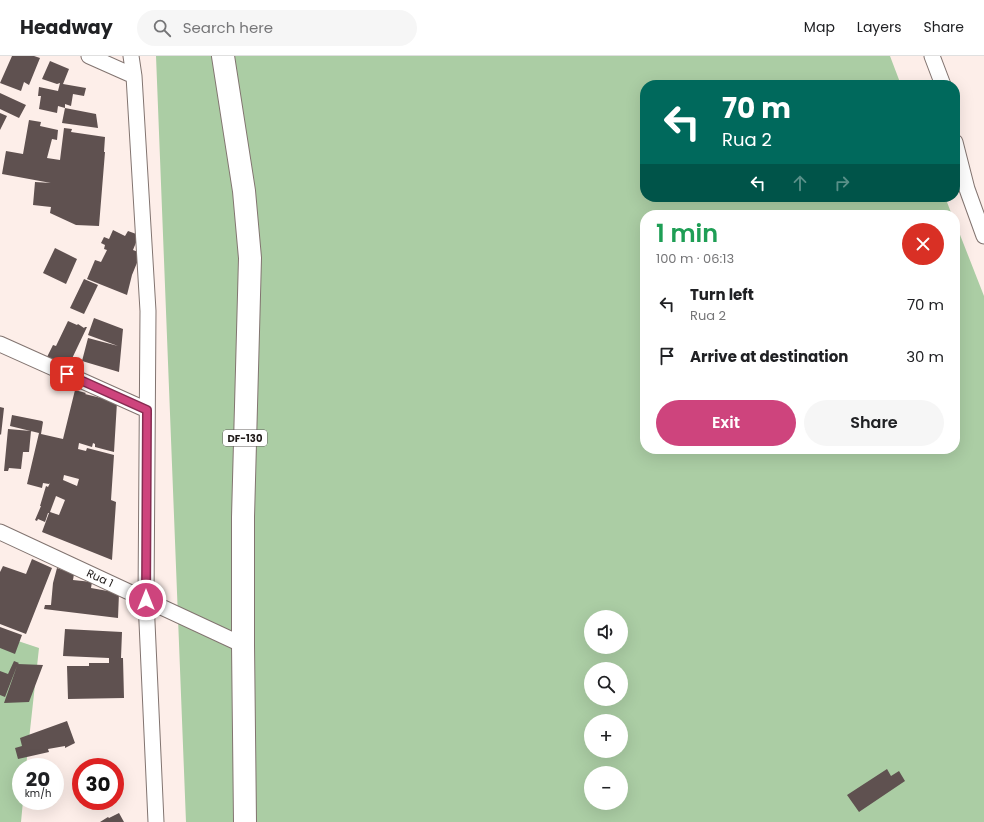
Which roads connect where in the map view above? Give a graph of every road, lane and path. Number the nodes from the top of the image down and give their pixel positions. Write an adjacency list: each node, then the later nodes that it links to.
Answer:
1 (89, 56): 5 (street)
2 (131, 56): 5 (street)
3 (223, 56): 13 (main road, DF-130)
4 (932, 56): 6 (street)
5 (134, 76): 10 (street)
6 (941, 80)
7 (960, 161): 8 (street)
8 (984, 236)
9 (0, 344): 10 (street)
10 (147, 410): 12 (street)
11 (0, 532): 12 (street, Rua 1)
12 (146, 600): 13 (street, Rua 1); 14 (street)
13 (243, 645): 15 (main road, DF-130)
14 (156, 822)
15 (245, 822)

